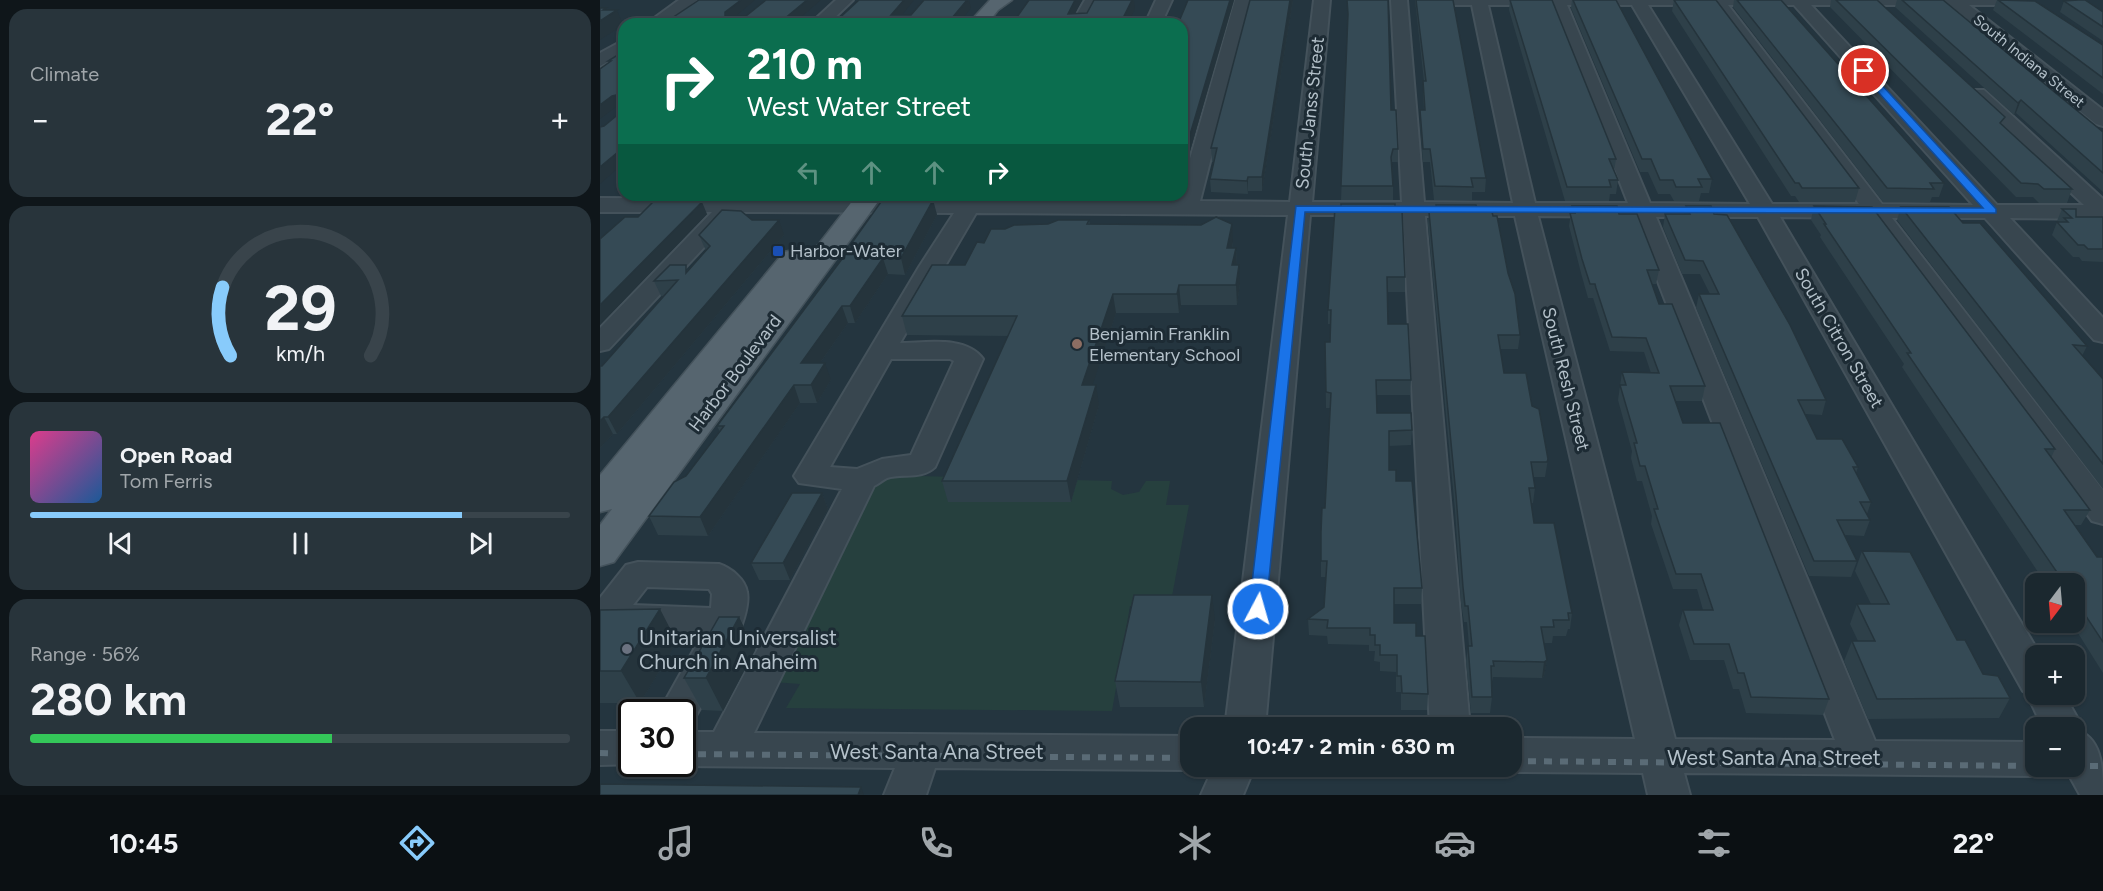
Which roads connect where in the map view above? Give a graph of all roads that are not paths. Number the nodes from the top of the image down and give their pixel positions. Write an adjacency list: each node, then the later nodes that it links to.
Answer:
1 (689, 0): 18 (street)
2 (845, 0): 19 (street)
3 (1005, 0): 20 (main road); 21 (main road)
4 (1093, 0): 22 (street)
5 (1164, 0): 23 (street)
6 (1244, 0): 35 (street)
7 (1322, 0): 36 (street, South Janss Street)
8 (1399, 0): 37 (street)
9 (1425, 0): 10 (street)
10 (1479, 0): 11 (street); 38 (street, South Resh Street)
11 (1557, 0): 12 (street); 39 (street)
12 (1637, 0): 13 (street); 40 (street, South Citron Street)
13 (1717, 1): 14 (street); 41 (street)
14 (1799, 1): 15 (street); 42 (street)
15 (1876, 1): 17 (street); 24 (street)
16 (1998, 1): 17 (street)
17 (1956, 2): 28 (street, South Indiana Street)
18 (663, 18)
19 (825, 18)
20 (982, 18)
21 (1003, 18)
22 (1082, 18)
23 (1156, 18)
24 (1894, 18)
25 (618, 49): 26 (street)
26 (600, 62)
27 (1964, 82): 43 (street)
28 (2103, 120)
29 (715, 201): 34 (street)
30 (735, 201): 45 (street)
31 (853, 201): 32 (street); 48 (main road, Harbor Boulevard); 50 (main road, Harbor Boulevard)
32 (973, 201): 46 (street)
33 (1091, 201): 35 (street)
34 (610, 206)
35 (1187, 208): 36 (street)
36 (1300, 208): 37 (street); 54 (street, South Janss Street)
37 (1415, 209): 38 (street); 55 (street)
38 (1525, 209): 39 (street); 63 (street, South Resh Street)
39 (1642, 210): 40 (street); 64 (street)
40 (1765, 210): 41 (street); 52 (street, South Citron Street)
41 (1876, 211): 42 (street); 49 (street)
42 (1992, 211): 43 (street); 44 (street)
43 (2103, 211)
44 (2103, 334)
45 (600, 343)
46 (882, 351): 47 (street); 47 (street)
47 (862, 480): 59 (street)
48 (600, 500)
49 (2103, 513)
50 (600, 552)
51 (727, 622): 53 (street)
52 (2025, 661)
53 (685, 699)
54 (1246, 717)
55 (1449, 717)
56 (600, 748): 57 (street)
57 (618, 748)
58 (696, 748): 59 (street, West Santa Ana Street)
59 (726, 749): 60 (street, West Santa Ana Street)
60 (921, 751): 61 (street, West Santa Ana Street); 68 (street)
61 (1180, 753)
62 (1522, 755): 63 (street, West Santa Ana Street)
63 (1659, 756): 64 (street, West Santa Ana Street); 70 (street, South Resh Street)
64 (1862, 757): 65 (street, West Santa Ana Street)
65 (2025, 759)
66 (2085, 762): 71 (street)
67 (1230, 777): 69 (street)
68 (906, 795)
69 (1222, 795)
70 (1669, 795)
71 (2102, 795)

